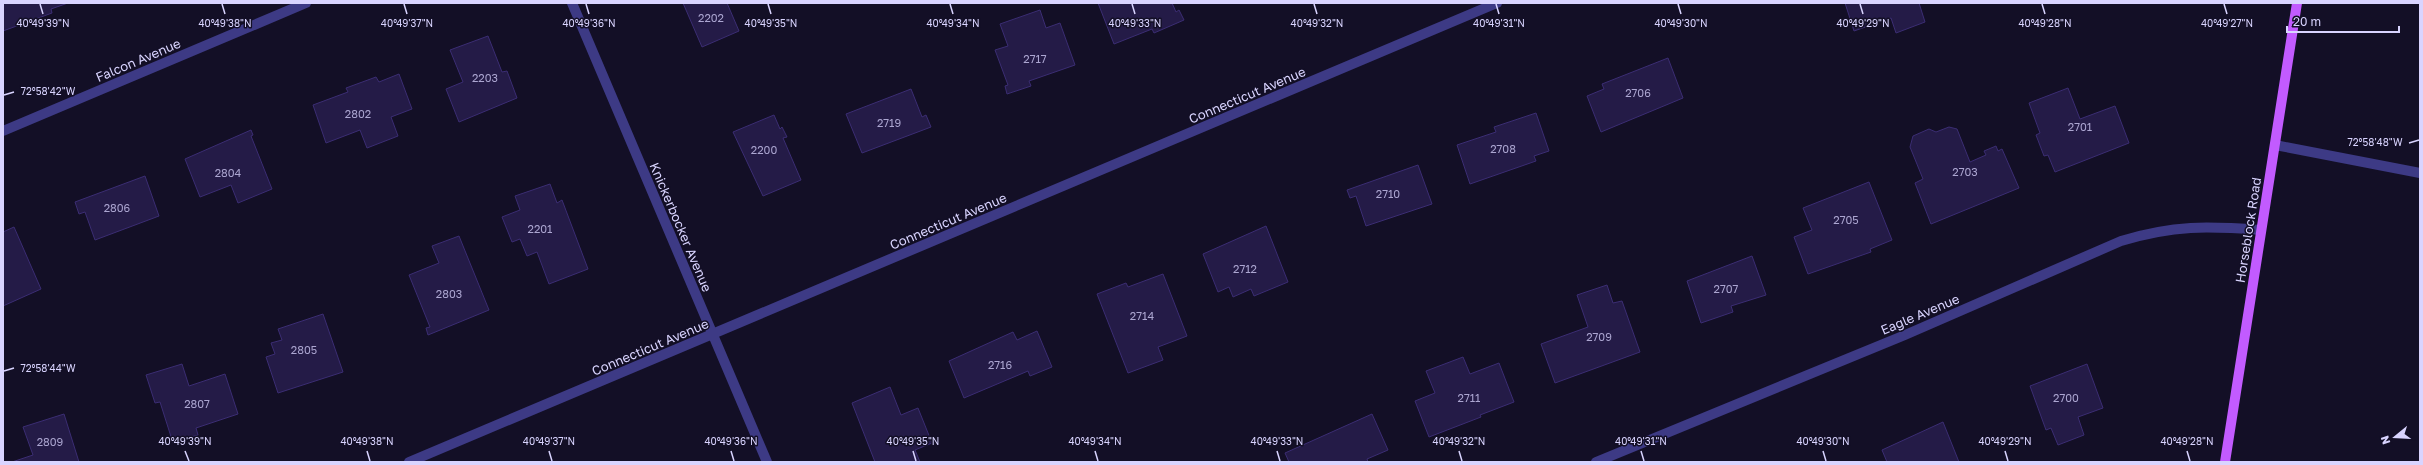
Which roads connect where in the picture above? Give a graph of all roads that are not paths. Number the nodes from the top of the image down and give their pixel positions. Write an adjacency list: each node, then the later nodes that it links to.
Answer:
1 (306, 3): 5 (street, Falcon Avenue)
2 (572, 3): 9 (street, Knickerbocker Avenue)
3 (1497, 3): 9 (street, Connecticut Avenue)
4 (2297, 3): 6 (main road, Horseblock Road)
5 (3, 131)
6 (2275, 145): 7 (street); 8 (main road, Horseblock Road)
7 (2420, 173)
8 (2261, 230): 12 (street, Eagle Avenue); 13 (main road, Horseblock Road)
9 (713, 335): 10 (street, Connecticut Avenue); 11 (street, Knickerbocker Avenue)
10 (409, 462)
11 (767, 462)
12 (1596, 462)
13 (2225, 462)

